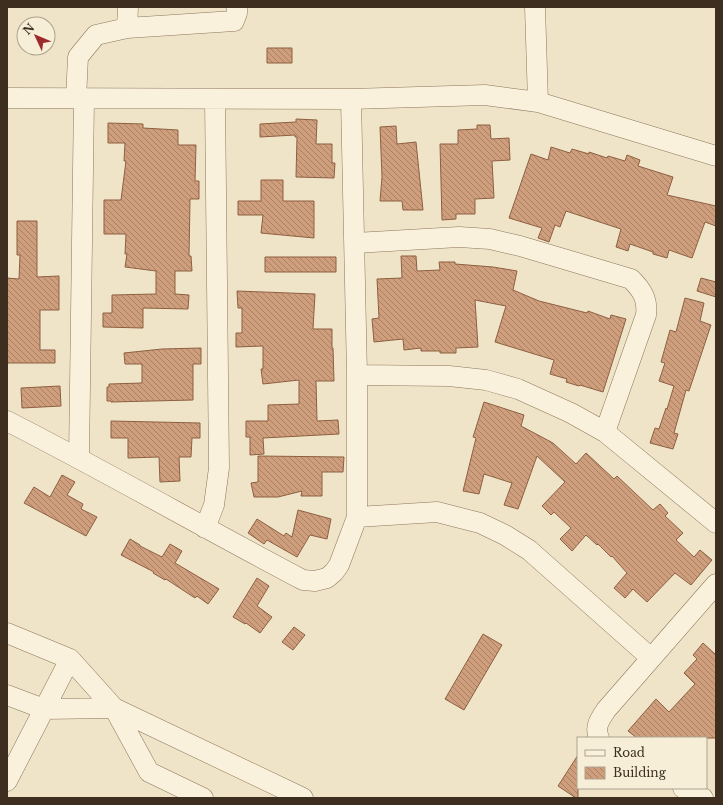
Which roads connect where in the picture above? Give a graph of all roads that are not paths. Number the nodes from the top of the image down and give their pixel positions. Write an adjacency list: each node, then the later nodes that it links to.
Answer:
1 (128, 7): 4 (street)
2 (237, 7): 4 (street)
3 (535, 7): 9 (street)
4 (127, 28): 6 (street)
5 (7, 98): 6 (street)
6 (80, 99): 7 (street); 15 (street)
7 (215, 99): 8 (street); 18 (street)
8 (351, 99): 9 (street); 11 (street)
9 (538, 102): 10 (street)
10 (716, 156)
11 (355, 243): 12 (street); 14 (street)
12 (357, 375): 14 (street); 16 (street)
13 (7, 421): 15 (street)
14 (605, 432): 17 (street)
15 (79, 458): 18 (street)
16 (357, 517): 18 (street); 21 (street)
17 (716, 523)
18 (205, 528)
19 (716, 584): 21 (street)
20 (7, 633): 22 (street)
21 (651, 658): 26 (street)
22 (70, 660): 24 (street); 25 (street)
23 (7, 695): 25 (street)
24 (114, 708): 25 (street); 29 (street); 30 (street)
25 (44, 709): 27 (street)
26 (598, 737)
27 (7, 781)
28 (685, 789): 31 (street)
29 (203, 798)
30 (303, 798)
31 (703, 798)

